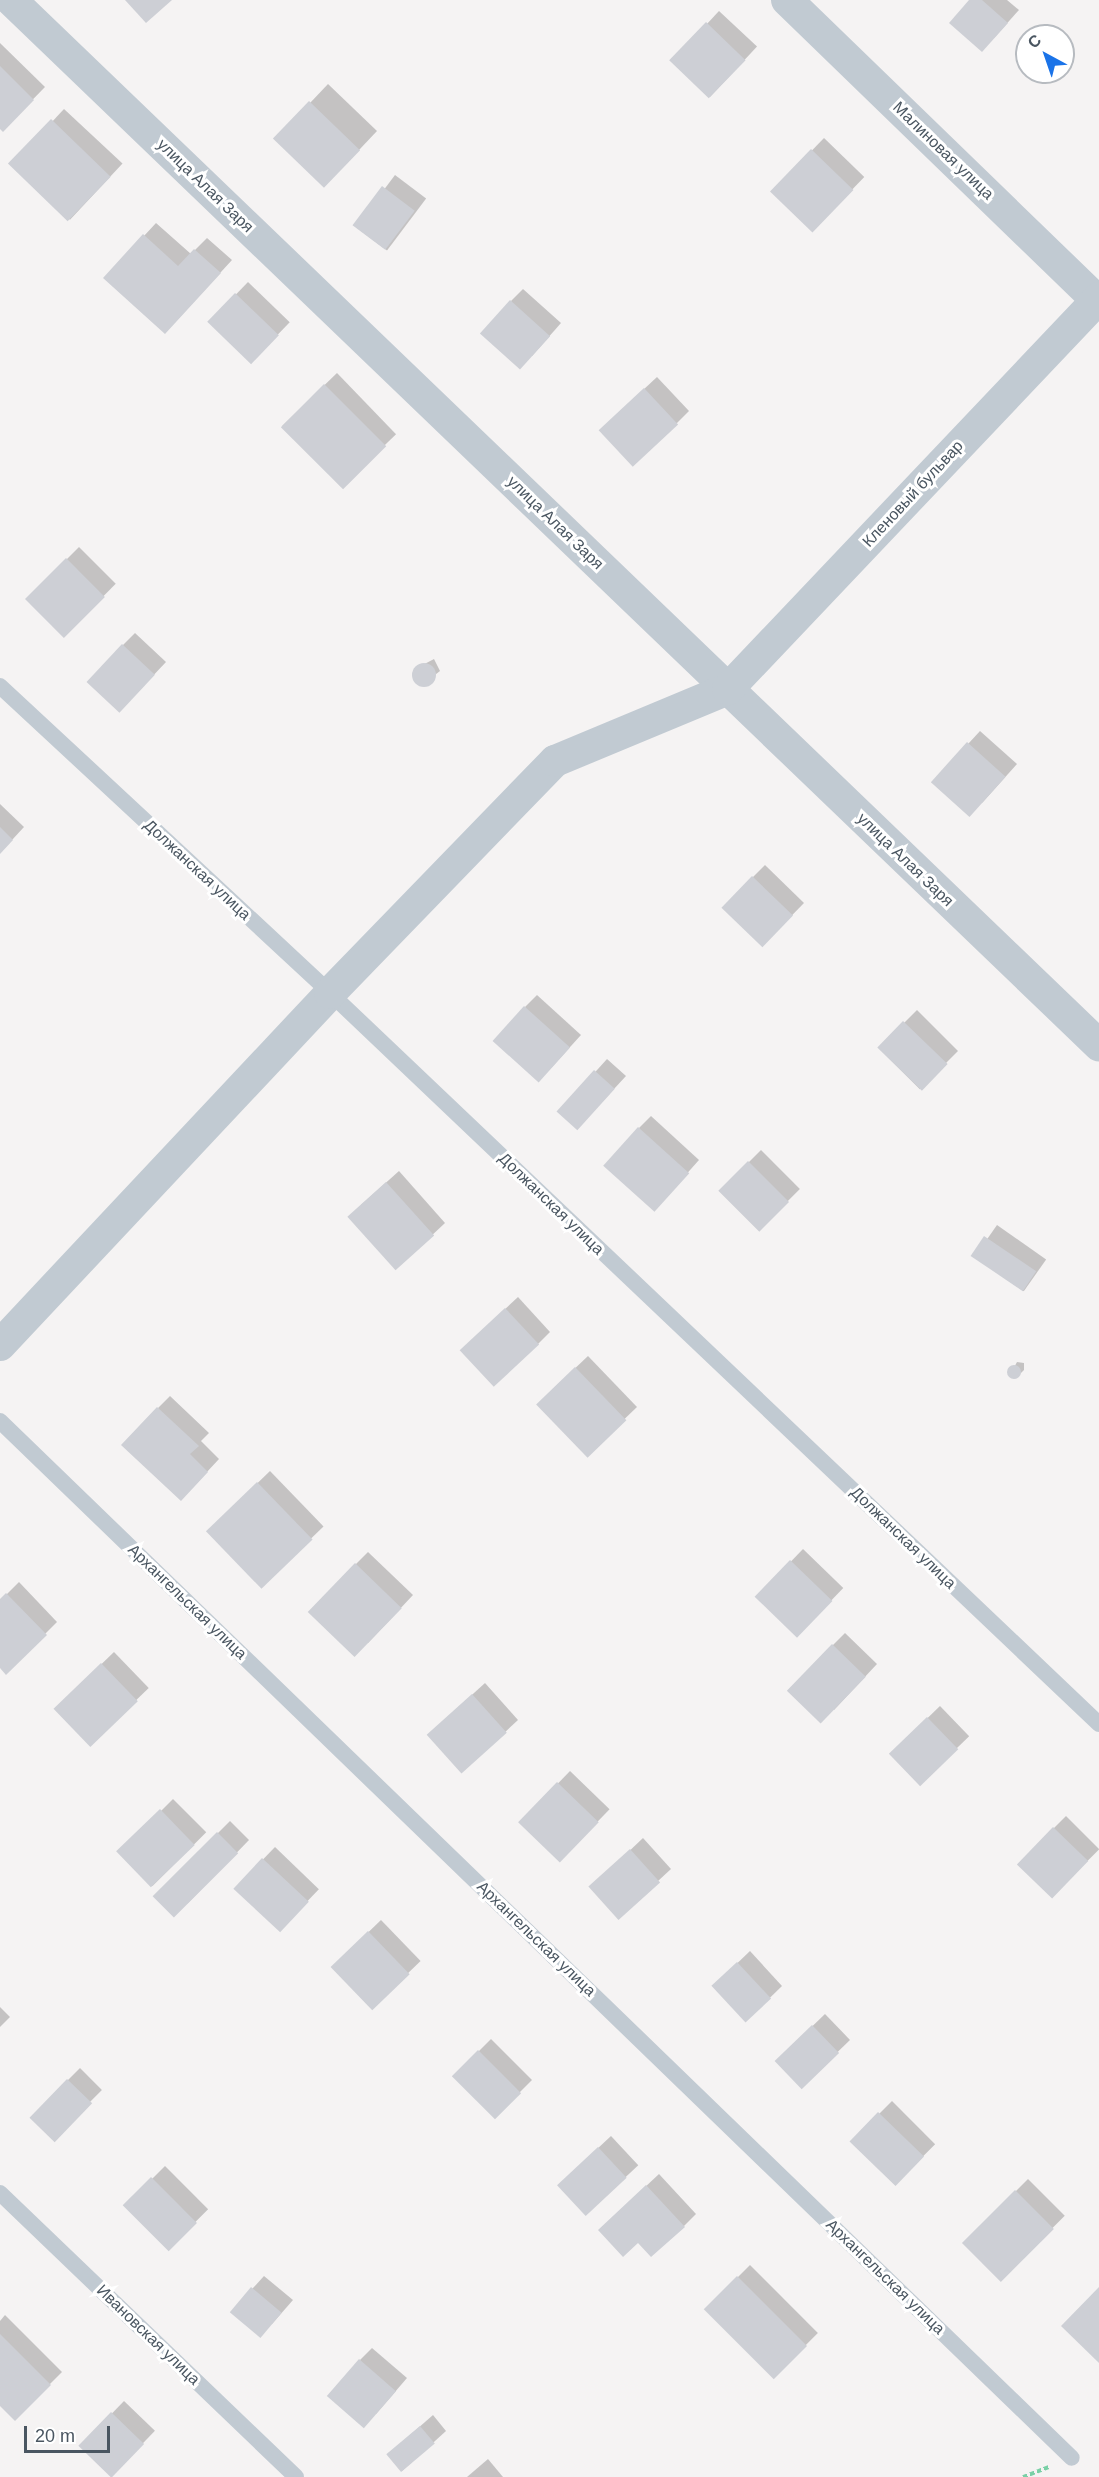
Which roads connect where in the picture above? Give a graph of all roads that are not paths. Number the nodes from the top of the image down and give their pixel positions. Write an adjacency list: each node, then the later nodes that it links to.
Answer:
1 (11, 0): 5 (street, улица Алая Заря)
2 (787, 0): 3 (street, Малиновая улица)
3 (1098, 300): 5 (street, Кленовый бульвар)
4 (0, 686): 6 (lane, Должанская улица)
5 (728, 689): 6 (street); 7 (street, улица Алая Заря)
6 (330, 993): 8 (street); 10 (lane, Должанская улица)
7 (1099, 1046)
8 (0, 1345)
9 (0, 1421): 12 (lane, Архангельская улица)
10 (1099, 1724)
11 (0, 2193): 13 (lane, Ивановская улица)
12 (1072, 2458)
13 (296, 2477)

